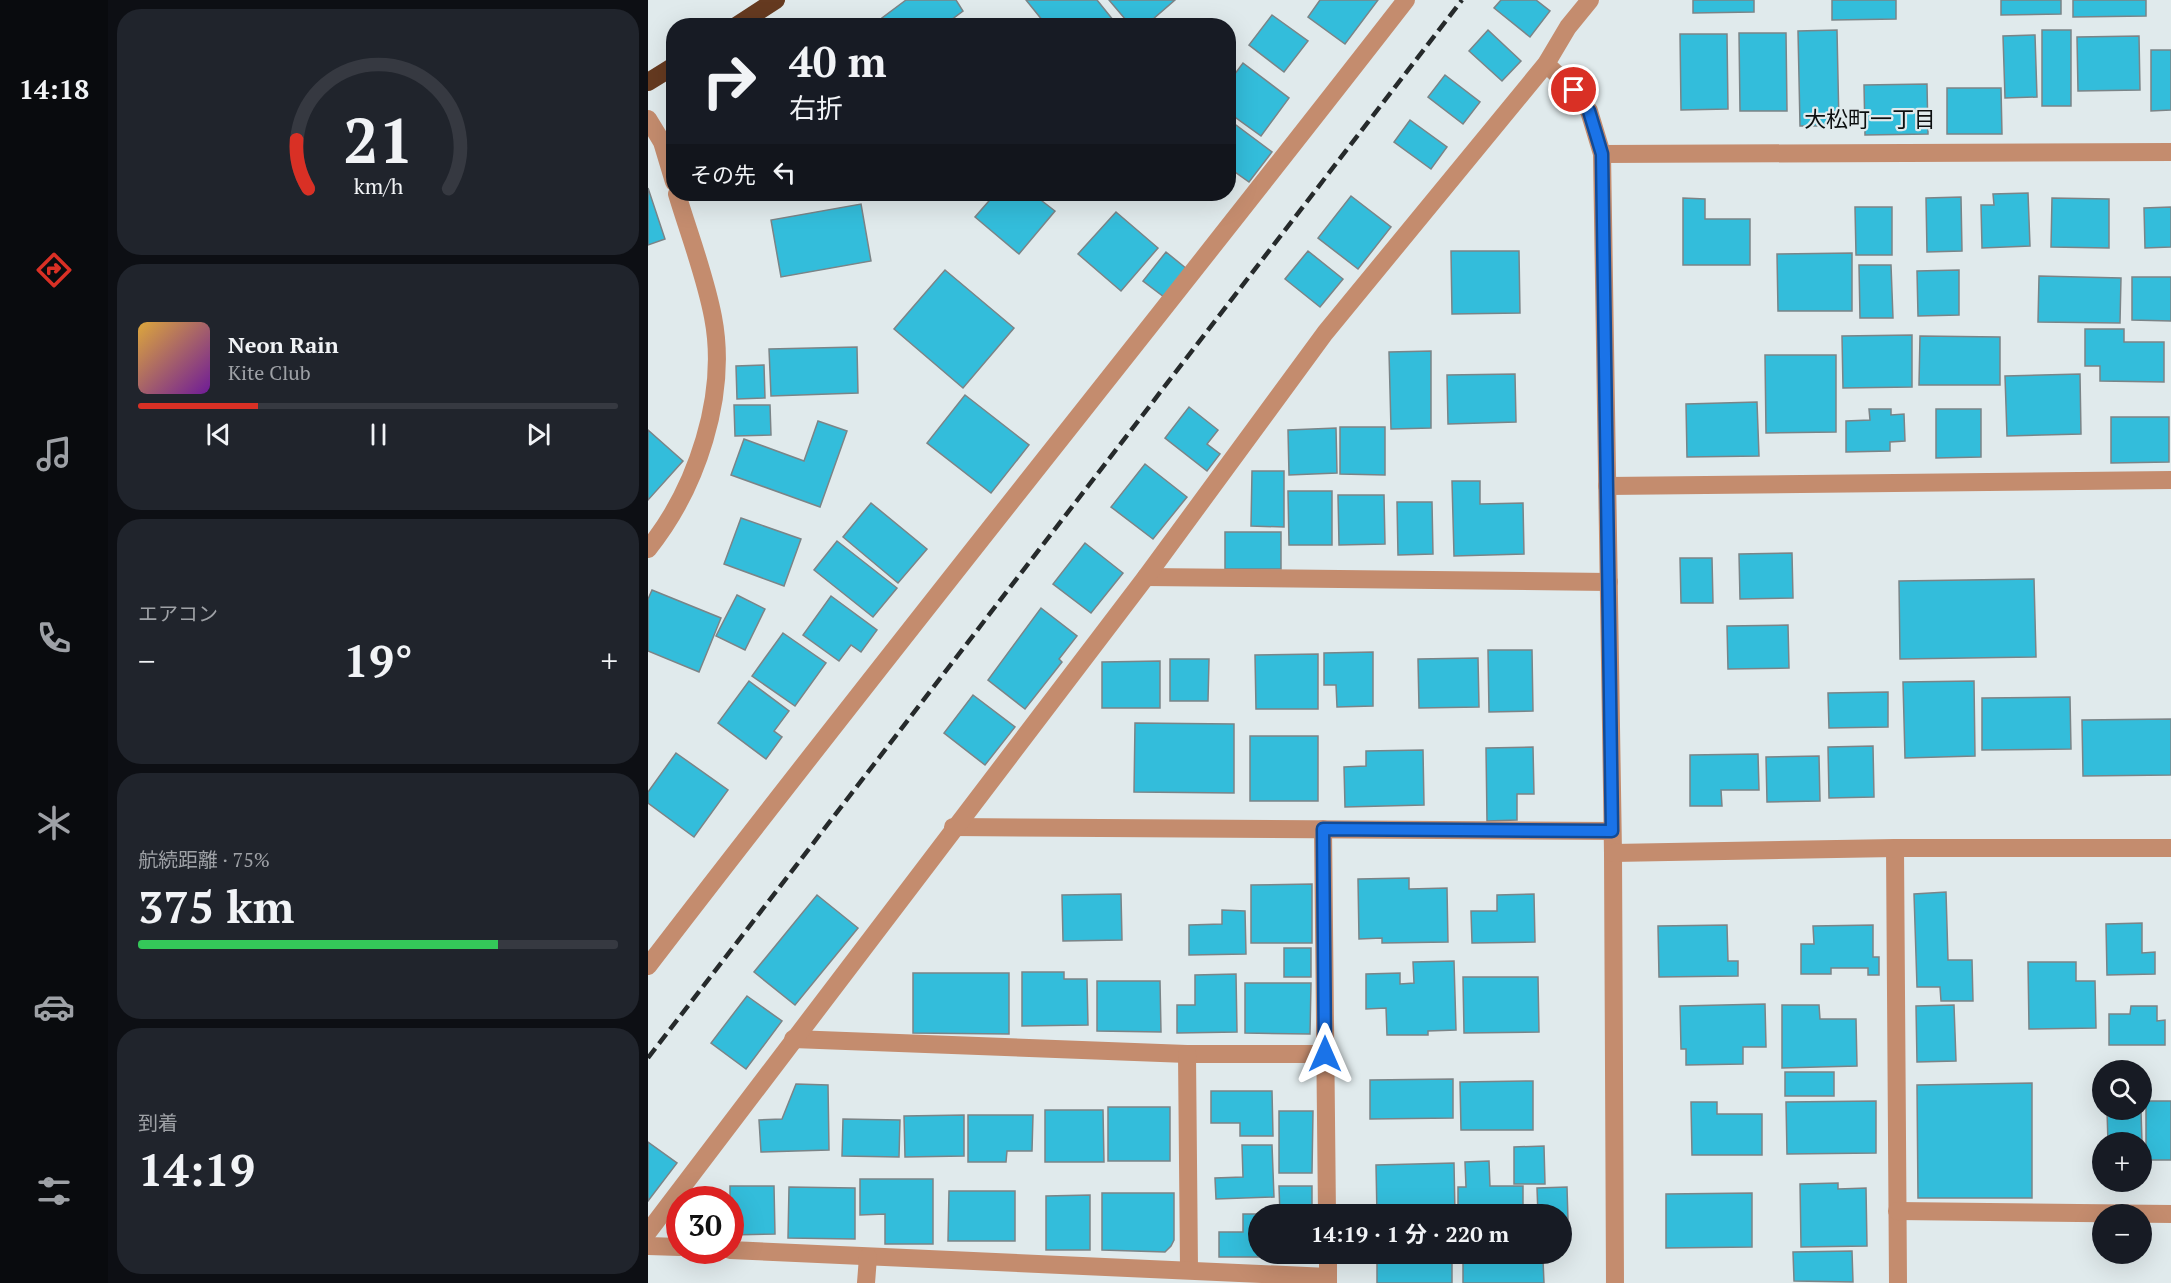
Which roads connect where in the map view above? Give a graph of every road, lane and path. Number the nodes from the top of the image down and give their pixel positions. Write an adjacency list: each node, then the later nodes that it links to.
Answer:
1 (776, 0): 4 (highway)
2 (1406, 0): 24 (street)
3 (1590, 0): 5 (street)
4 (748, 18)
5 (1546, 64): 10 (street); 16 (street)
6 (666, 71): 7 (highway)
7 (648, 82)
8 (648, 119): 11 (street)
9 (2171, 152): 10 (street)
10 (1602, 154): 14 (street)
11 (666, 155)
12 (679, 201): 15 (street)
13 (2171, 480): 14 (street)
14 (1607, 486): 17 (street)
15 (648, 549)
16 (1146, 577): 17 (street); 18 (street)
17 (1609, 582): 20 (street)
18 (953, 827): 19 (street); 25 (street)
19 (1323, 829): 20 (street); 27 (street)
20 (1612, 831): 23 (street)
21 (1895, 848): 22 (street); 23 (street); 29 (street)
22 (2171, 848)
23 (1613, 853): 40 (street)
24 (648, 966)
25 (794, 1039): 26 (street); 31 (street)
26 (1187, 1054): 27 (street); 37 (street)
27 (1325, 1054): 28 (street)
28 (1327, 1204)
29 (1897, 1212): 30 (street); 41 (street)
30 (2171, 1214)
31 (648, 1232)
32 (648, 1246): 33 (street)
33 (666, 1247)
34 (744, 1251): 35 (street)
35 (868, 1257): 37 (street); 39 (street)
36 (1328, 1264): 38 (street)
37 (1189, 1269): 38 (street)
38 (1328, 1280)
39 (866, 1283)
40 (1615, 1283)
41 (1898, 1283)

